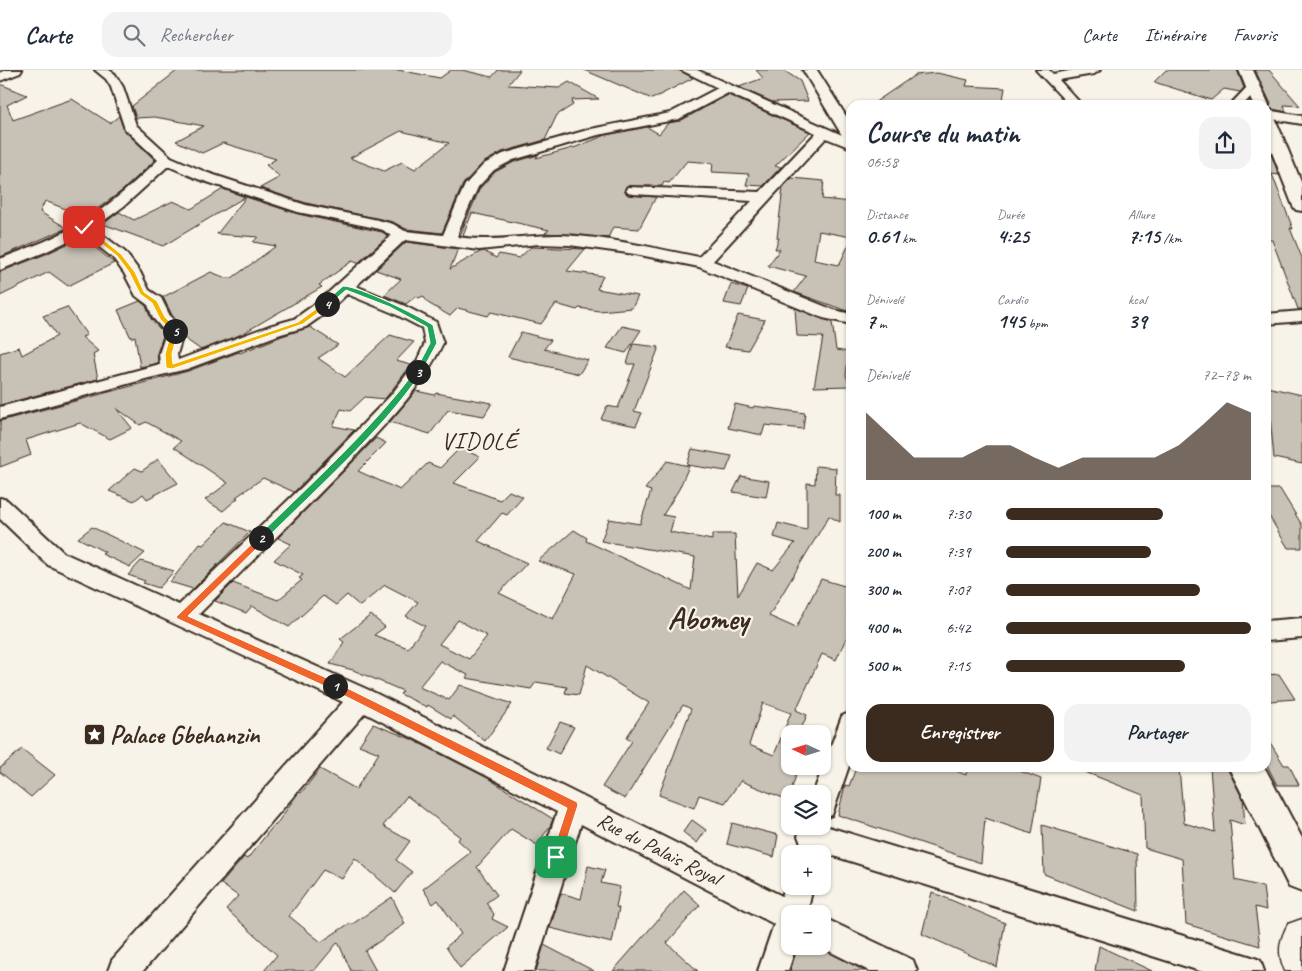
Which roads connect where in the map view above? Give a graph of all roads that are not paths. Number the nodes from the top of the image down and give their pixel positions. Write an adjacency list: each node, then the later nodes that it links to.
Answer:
1 (16, 70): 8 (street)
2 (101, 70): 20 (street)
3 (687, 70): 9 (street)
4 (810, 70): 17 (street)
5 (1094, 70): 7 (street)
6 (1246, 70): 10 (street)
7 (1046, 74): 11 (street)
8 (0, 78)
9 (728, 88): 18 (street); 26 (street)
10 (1253, 88): 12 (street); 13 (street)
11 (1071, 100)
12 (1241, 100)
13 (1259, 100)
14 (1271, 116): 15 (street)
15 (1302, 120)
16 (1271, 128): 23 (street)
17 (846, 129)
18 (824, 132): 19 (street); 22 (street)
19 (846, 142)
20 (166, 160): 24 (street); 25 (street)
21 (633, 190): 22 (street)
22 (764, 197): 27 (street)
23 (1302, 206)
24 (84, 227): 28 (street); 33 (street)
25 (401, 236): 26 (street); 29 (street)
26 (451, 240): 27 (street)
27 (704, 263): 31 (street)
28 (0, 265)
29 (345, 288): 33 (street); 36 (street)
30 (1302, 316): 32 (street)
31 (846, 318)
32 (1271, 319)
33 (170, 368): 34 (street)
34 (0, 413)
35 (0, 506): 36 (street, Rue du Palais Royal)
36 (181, 617): 39 (street, Rue du Palais Royal)
37 (1302, 628): 38 (street)
38 (1271, 631)
39 (362, 698): 43 (street, Rue du Palais Royal); 51 (street)
40 (846, 738): 42 (street)
41 (1248, 772): 45 (street)
42 (829, 785)
43 (573, 805): 46 (street, Rue du Palais Royal); 52 (street)
44 (812, 839): 55 (street)
45 (1302, 874)
46 (781, 910)
47 (831, 936): 54 (street)
48 (1302, 938): 50 (main road)
49 (781, 947): 53 (street)
50 (1302, 964)
51 (124, 971)
52 (519, 971)
53 (773, 971)
54 (902, 971)
55 (1249, 971)

